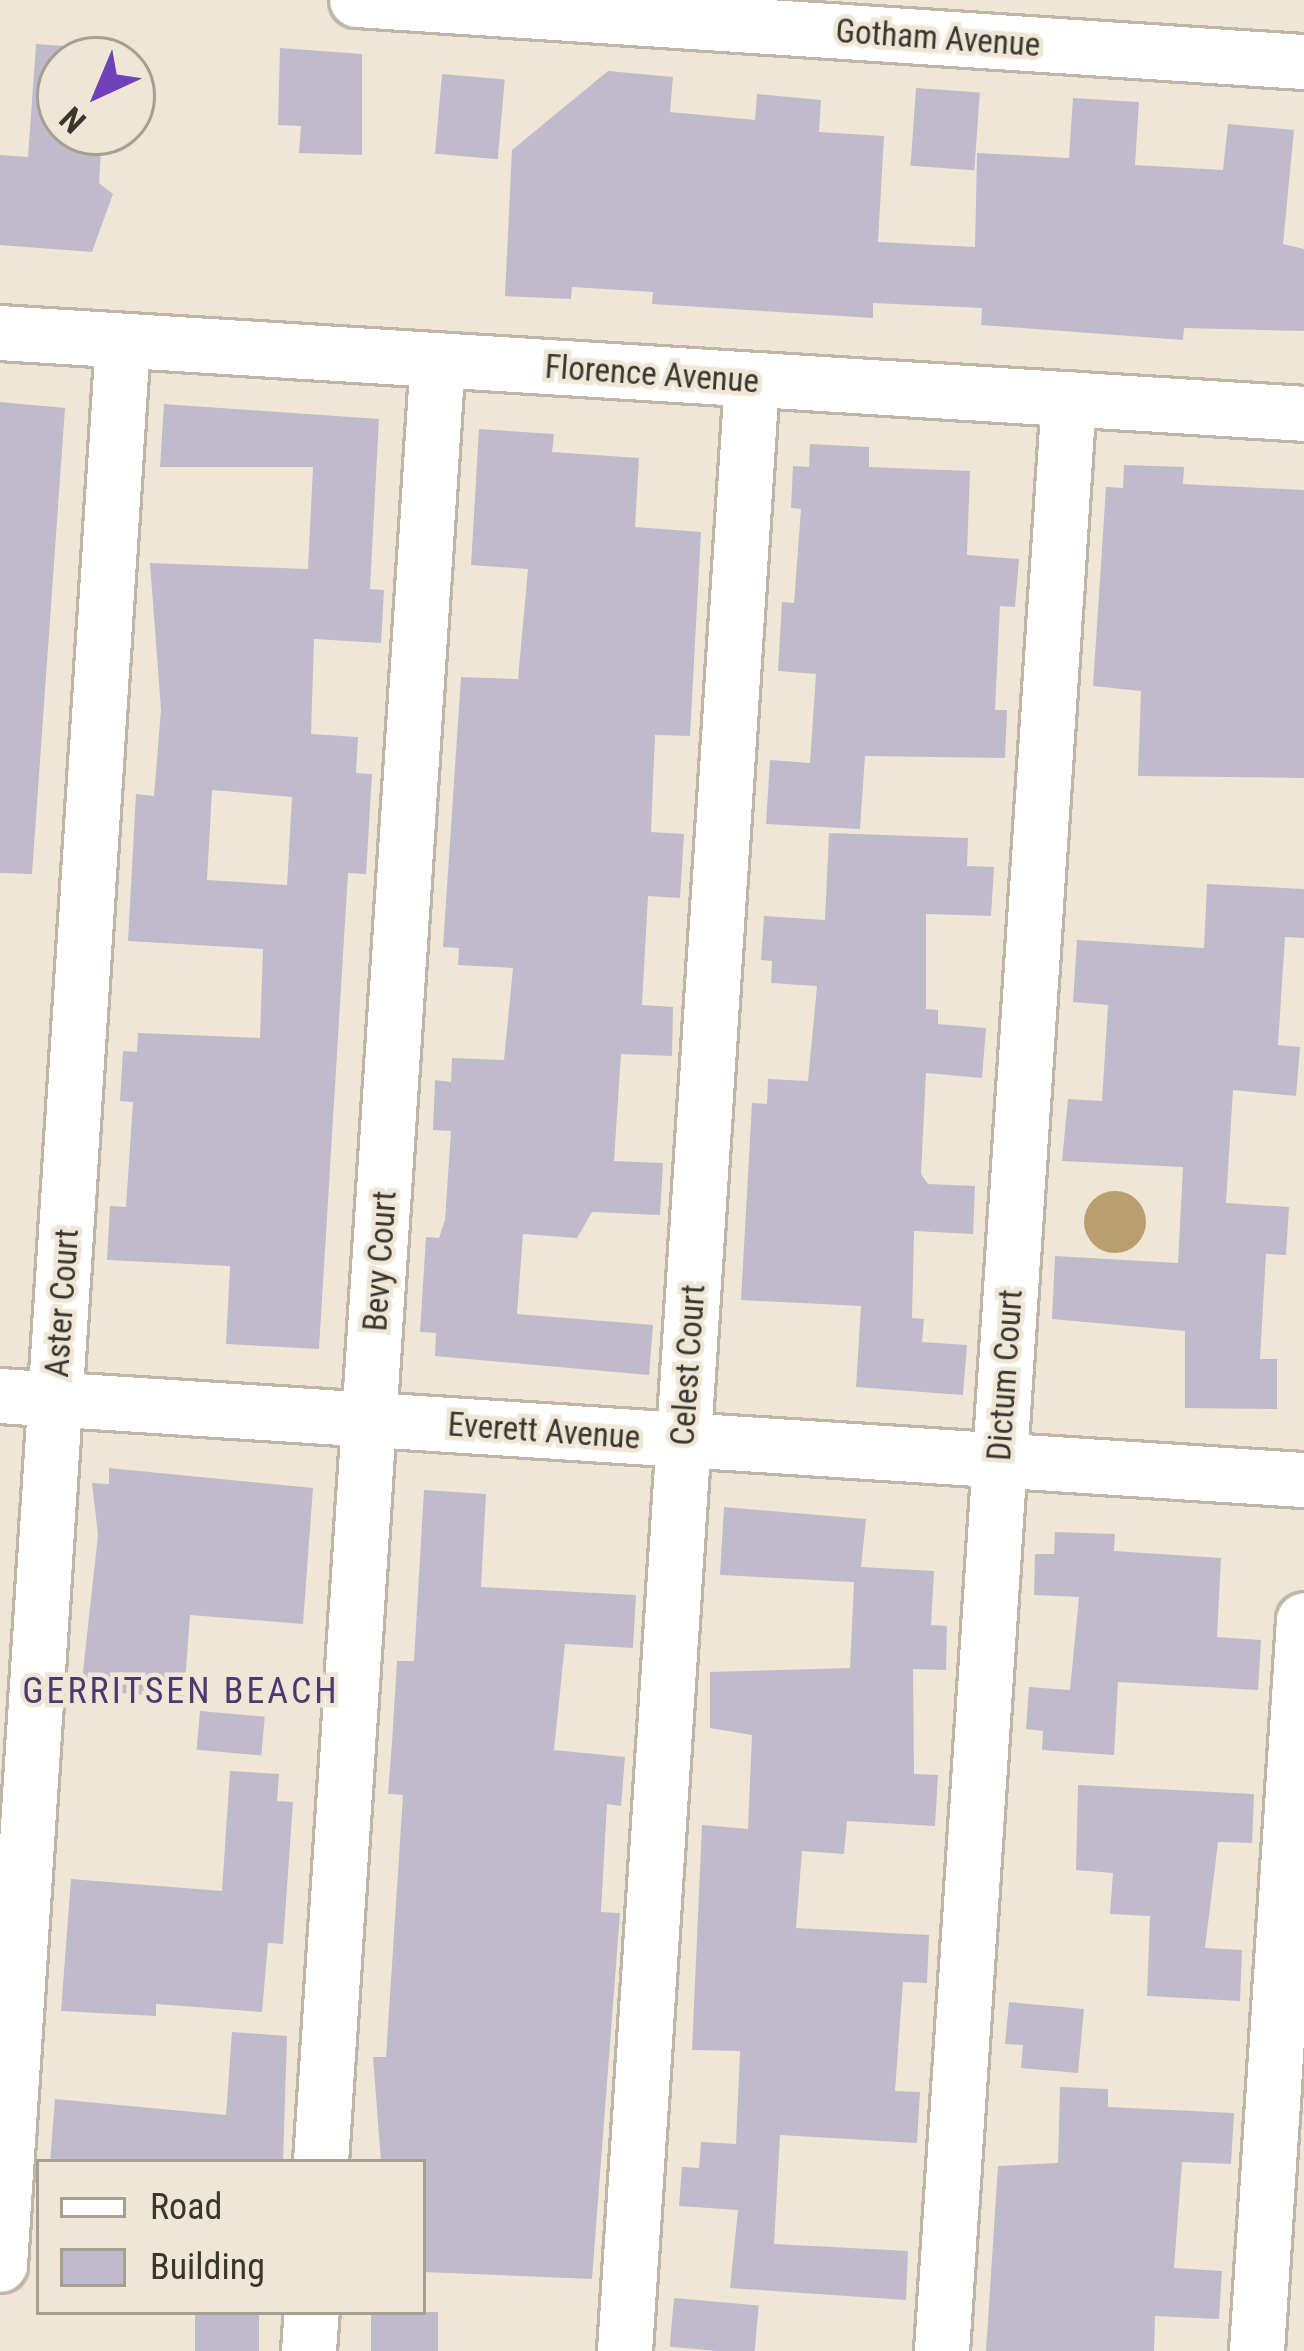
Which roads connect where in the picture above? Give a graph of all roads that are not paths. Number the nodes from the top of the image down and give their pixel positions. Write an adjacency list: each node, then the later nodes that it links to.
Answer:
1 (357, 0): 2 (street, Gotham Avenue)
2 (1304, 62)
3 (0, 333): 4 (street, Florence Avenue)
4 (123, 341): 5 (street, Florence Avenue); 10 (street, Aster Court)
5 (438, 360): 6 (street, Florence Avenue); 11 (street, Bevy Court)
6 (752, 380): 7 (street, Florence Avenue); 12 (street, Celest Court)
7 (1069, 399): 8 (street, Florence Avenue); 13 (street, Dictum Court)
8 (1304, 414)
9 (0, 1396): 10 (street, Everett Avenue)
10 (56, 1400): 11 (street, Everett Avenue); 17 (street, Aster Court)
11 (369, 1420): 12 (street, Everett Avenue); 16 (street, Bevy Court)
12 (684, 1440): 13 (street, Everett Avenue); 20 (street, Celest Court)
13 (999, 1460): 14 (street, Everett Avenue); 21 (street, Dictum Court)
14 (1304, 1480)
15 (1304, 1621): 22 (street)
16 (321, 2159)
17 (0, 2265)
18 (311, 2315): 19 (street)
19 (309, 2351)
20 (625, 2351)
21 (942, 2351)
22 (1258, 2351)

